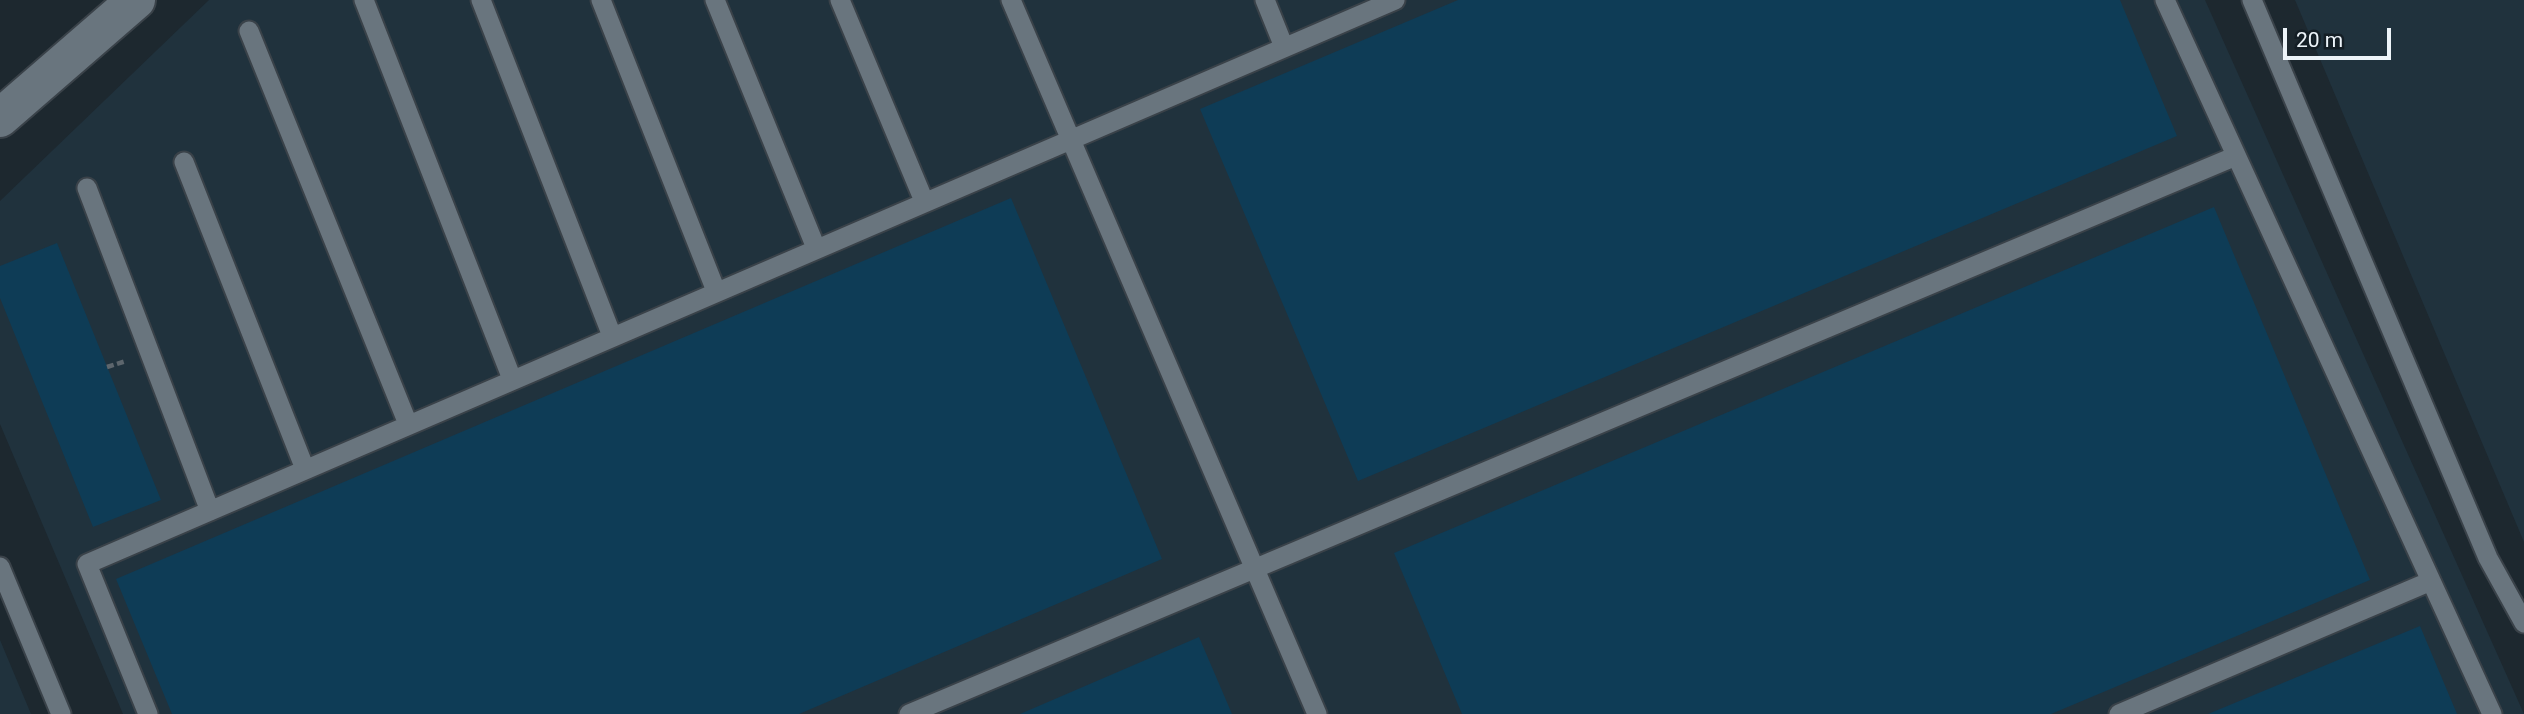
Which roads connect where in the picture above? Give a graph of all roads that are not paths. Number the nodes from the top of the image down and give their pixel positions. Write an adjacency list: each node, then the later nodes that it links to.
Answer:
1 (136, 0): 14 (street)
2 (364, 0): 23 (lane)
3 (481, 0): 22 (lane)
4 (601, 0): 21 (lane)
5 (715, 0): 20 (lane)
6 (840, 0): 19 (lane)
7 (1011, 0): 15 (lane)
8 (1265, 0): 13 (lane)
9 (1395, 0): 13 (lane)
10 (2165, 0): 16 (lane)
11 (2252, 0): 30 (lane)
12 (249, 31): 24 (lane)
13 (1284, 47): 15 (lane)
14 (0, 118)
15 (1070, 138): 19 (lane); 28 (lane)
16 (2236, 156): 28 (lane); 29 (lane)
17 (184, 162): 25 (lane)
18 (87, 188): 26 (lane)
19 (925, 201): 20 (lane)
20 (816, 248): 21 (lane)
21 (716, 291): 22 (lane)
22 (612, 336): 23 (lane)
23 (512, 380): 24 (lane)
24 (408, 425): 25 (lane)
25 (305, 469): 26 (lane)
26 (210, 511): 32 (lane)
27 (0, 567): 31 (lane)
28 (1255, 569): 33 (lane); 34 (lane)
29 (2431, 581): 35 (lane); 36 (lane)
30 (2524, 623)
31 (61, 714)
32 (148, 714)
33 (909, 714)
34 (1317, 714)
35 (2119, 714)
36 (2492, 714)

